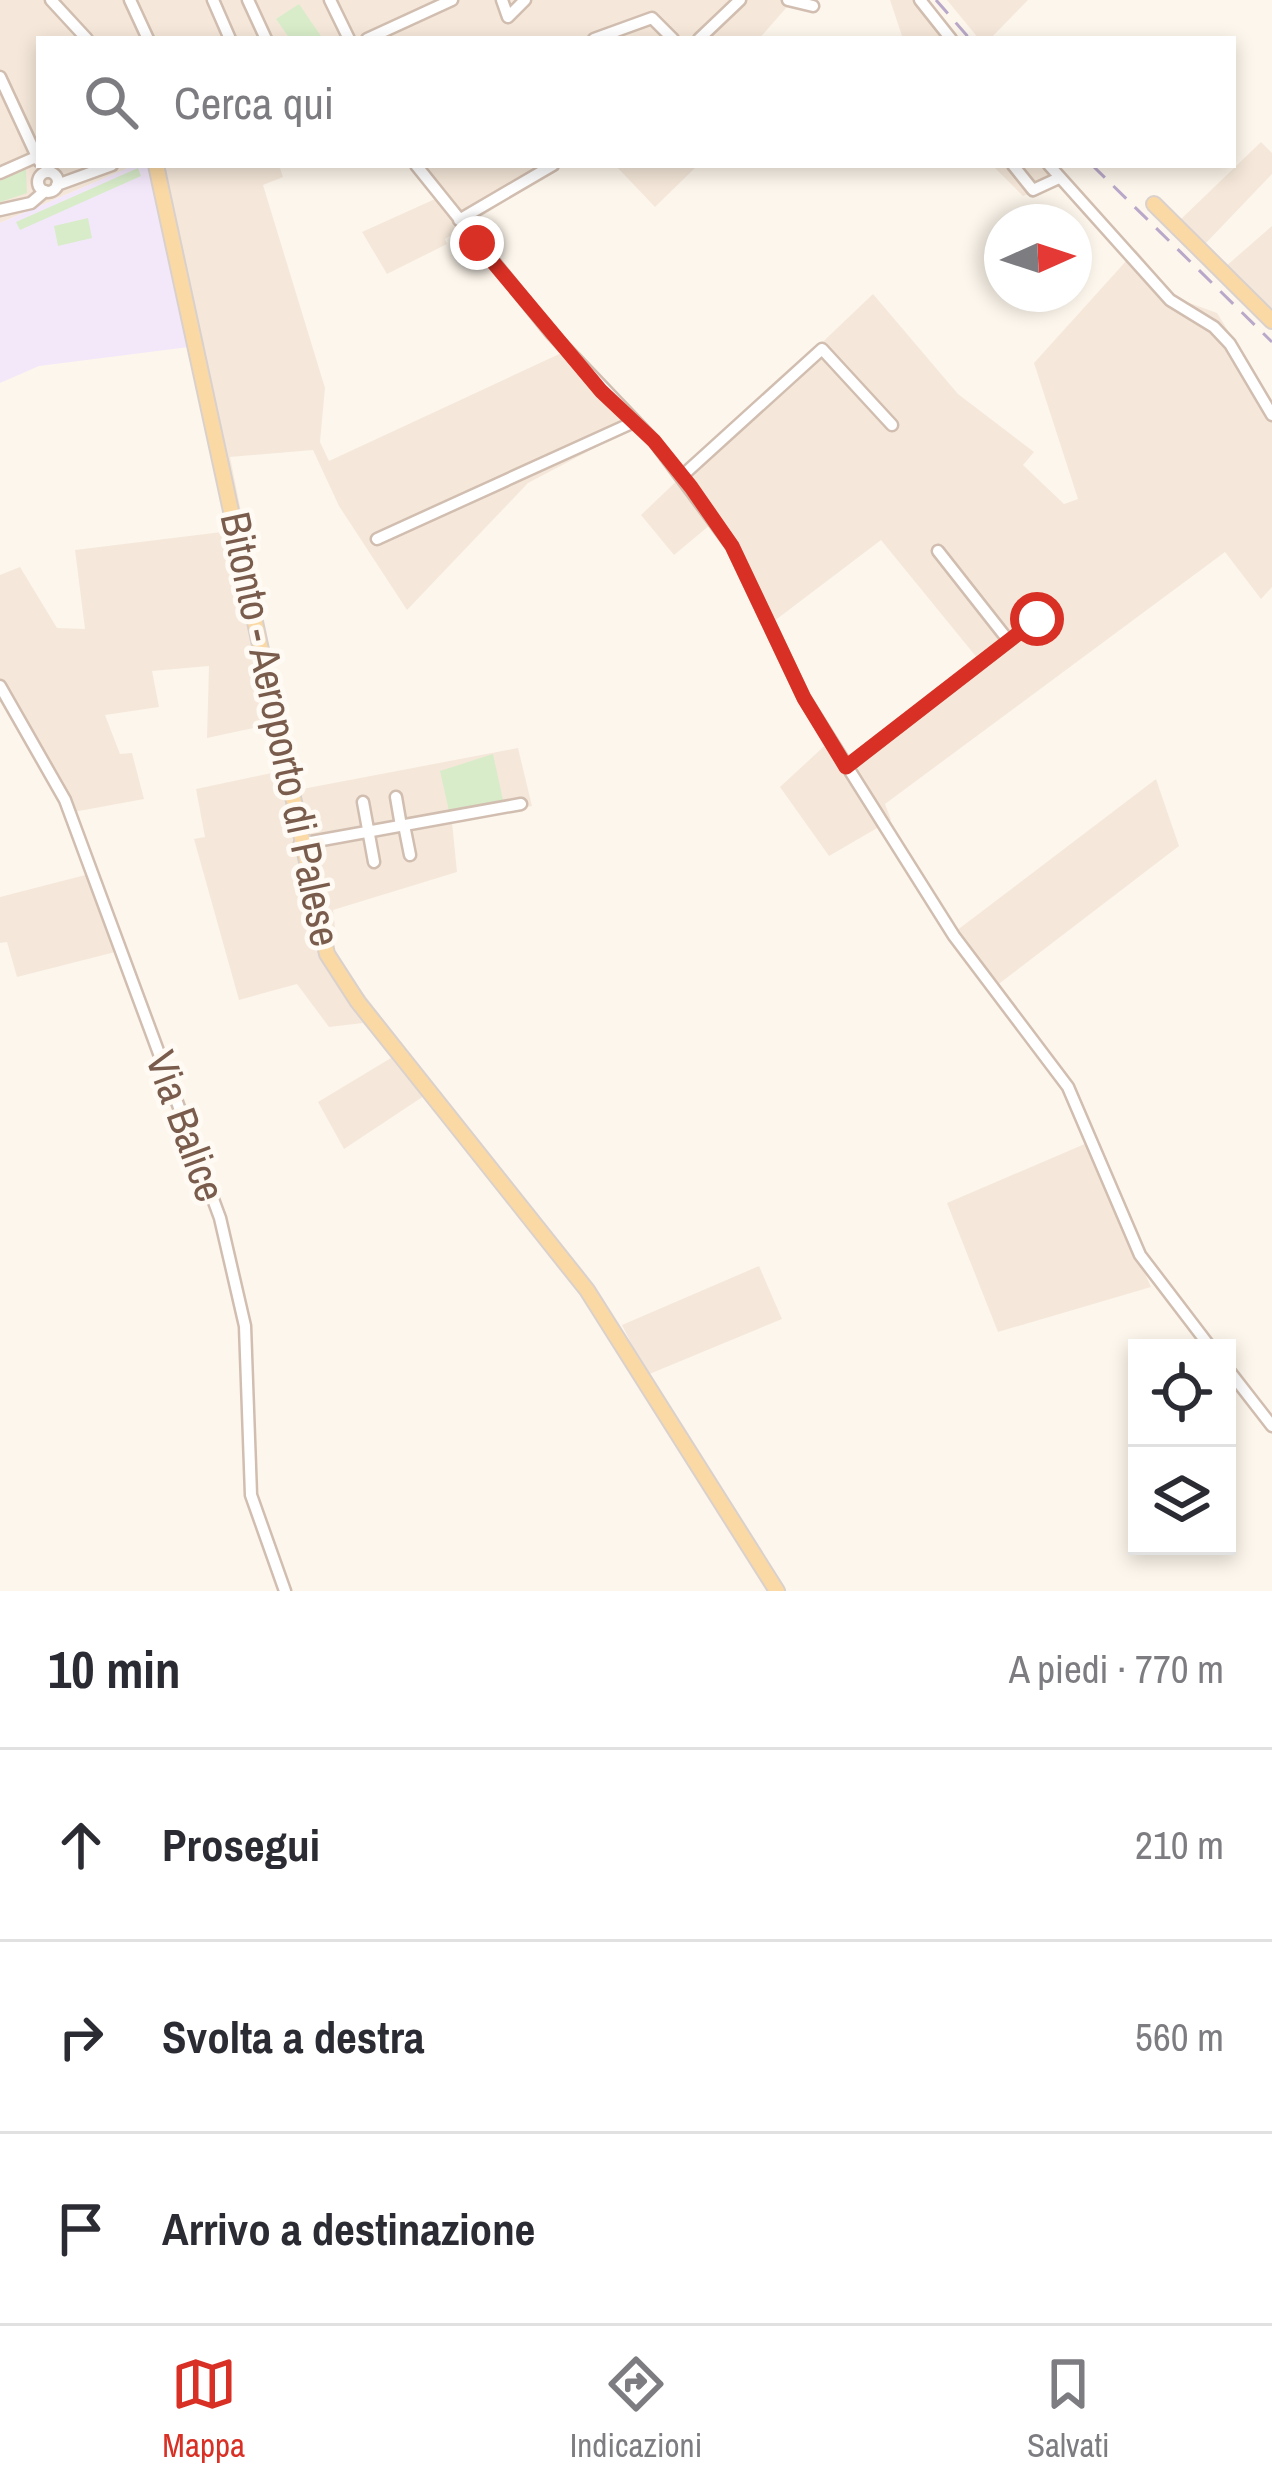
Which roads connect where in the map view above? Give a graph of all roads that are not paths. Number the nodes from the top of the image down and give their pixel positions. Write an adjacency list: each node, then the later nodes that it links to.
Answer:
1 (51, 0): 14 (street)
2 (130, 0): 15 (street)
3 (213, 0): 16 (street)
4 (330, 0): 18 (street)
5 (452, 0): 12 (street)
6 (502, 0): 7 (street)
7 (525, 0)
8 (740, 0): 22 (street)
9 (788, 0): 13 (street)
10 (920, 0): 23 (street)
11 (251, 1): 17 (street)
12 (430, 4): 19 (street)
13 (813, 6)
14 (84, 36)
15 (147, 36)
16 (229, 36)
17 (265, 36)
18 (348, 36)
19 (372, 36)
20 (602, 36): 21 (street)
21 (670, 36)
22 (702, 36)
23 (949, 36)
24 (0, 76): 25 (street)
25 (36, 156)
26 (105, 168): 33 (street)
27 (157, 168): 54 (main road, Bitonto - Aeroporto di Palese)
28 (418, 168): 37 (street)
29 (548, 168): 37 (street)
30 (1015, 168): 34 (street)
31 (1051, 168): 34 (street)
32 (0, 173): 33 (street)
33 (44, 174): 36 (street)
34 (1060, 178): 39 (street)
35 (1154, 204): 38 (main road)
36 (0, 210)
37 (459, 220): 40 (street)
38 (1272, 321)
39 (1272, 415)
40 (634, 422): 42 (street); 43 (street)
41 (892, 425): 42 (street)
42 (682, 476): 48 (street)
43 (376, 539)
44 (938, 551): 46 (street)
45 (1037, 619): 46 (street)
46 (1008, 640): 48 (street)
47 (0, 686): 60 (street, Via Balice)
48 (846, 767): 57 (street)
49 (396, 797): 52 (street)
50 (363, 802): 53 (street)
51 (521, 804): 52 (street)
52 (402, 826): 53 (street); 55 (street)
53 (369, 832): 54 (street); 56 (street)
54 (300, 844): 61 (main road, Bitonto - Aeroporto di Palese)
55 (410, 855)
56 (374, 862)
57 (1204, 1339)
58 (1236, 1380): 59 (street)
59 (1272, 1426)
60 (285, 1591)
61 (777, 1591)

